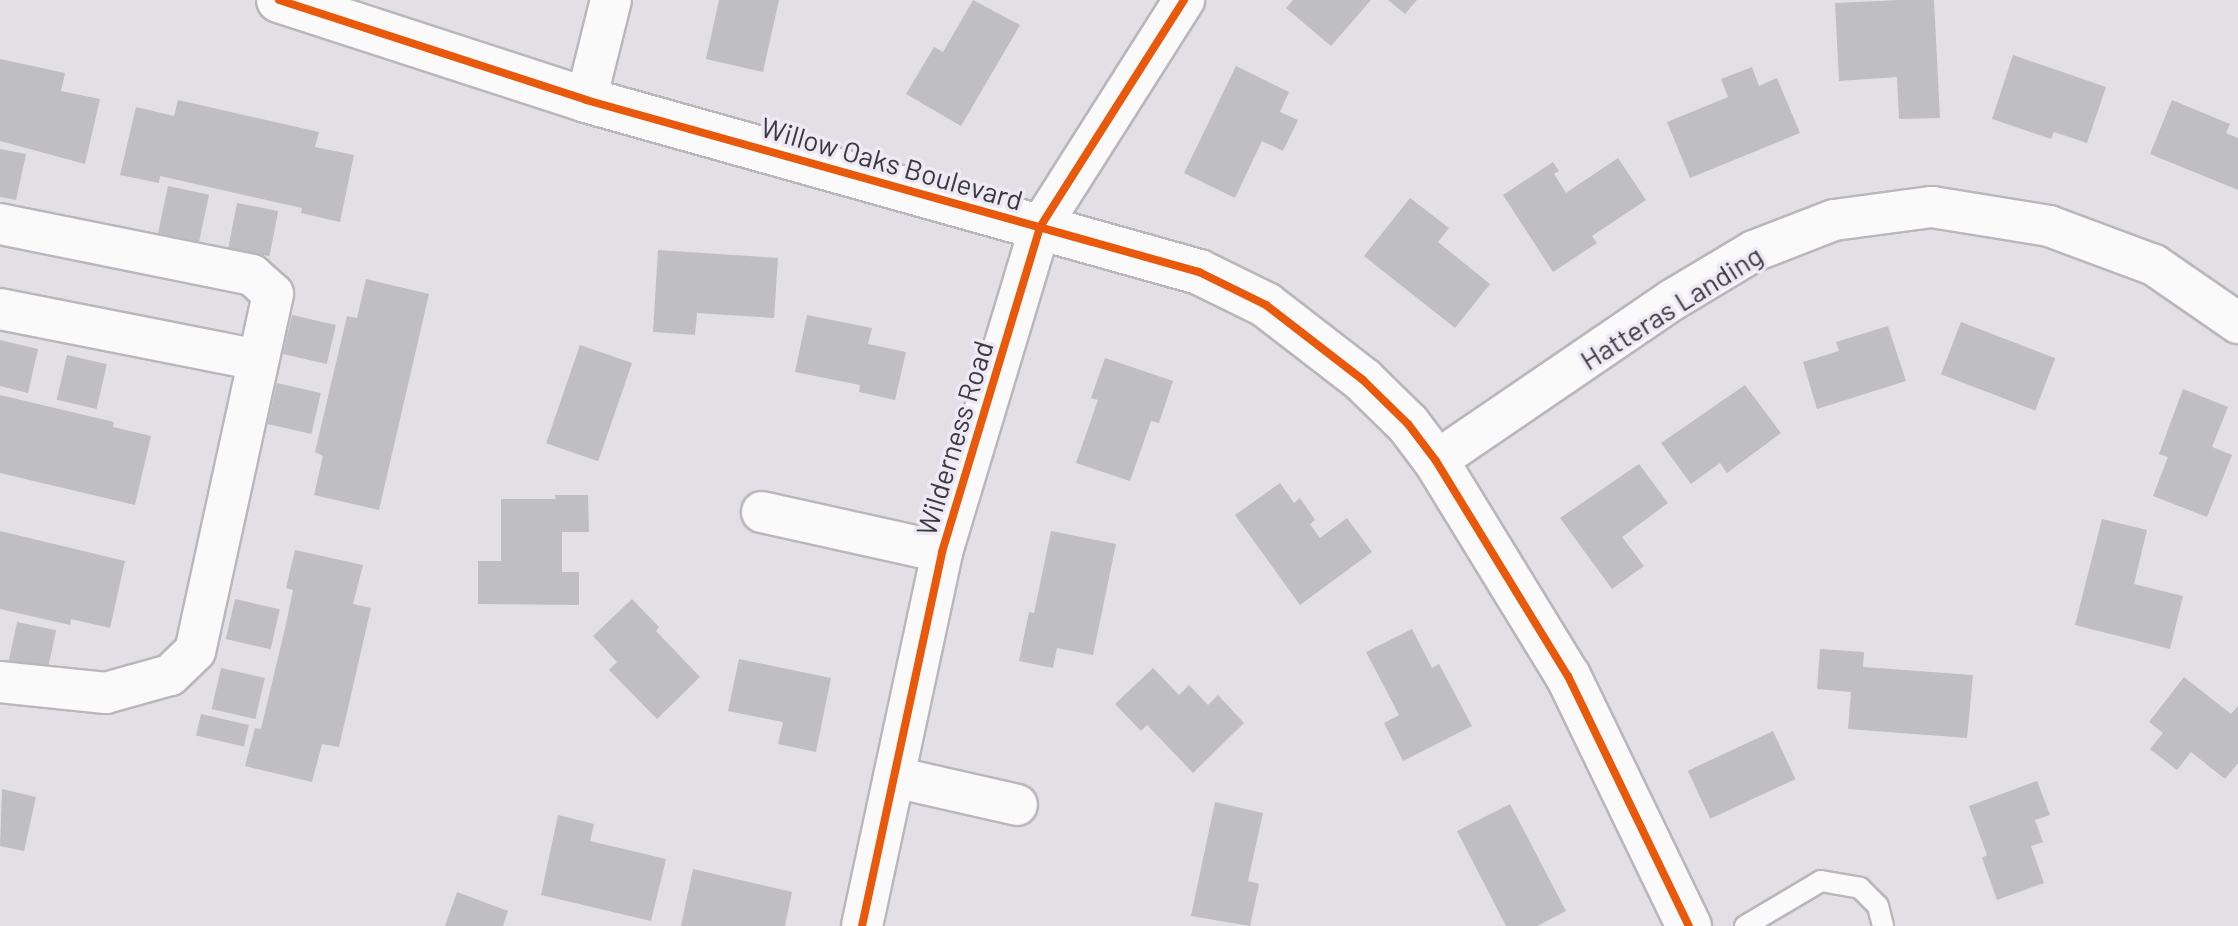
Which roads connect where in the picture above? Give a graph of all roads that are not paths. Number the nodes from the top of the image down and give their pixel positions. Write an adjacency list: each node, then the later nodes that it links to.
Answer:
1 (279, 0): 4 (street, Willow Oaks Boulevard)
2 (611, 0): 4 (street)
3 (1184, 0): 6 (street, Wilderness Road)
4 (586, 100): 6 (street, Willow Oaks Boulevard)
5 (0, 224): 9 (street)
6 (1040, 227): 10 (street, Willow Oaks Boulevard); 12 (street, Wilderness Road)
7 (0, 309): 9 (street)
8 (2238, 323): 10 (street, Hatteras Landing)
9 (258, 360): 13 (street)
10 (1436, 461): 17 (street, Willow Oaks Boulevard)
11 (762, 512): 12 (street)
12 (942, 552): 14 (street, Wilderness Road)
13 (0, 682)
14 (894, 777): 15 (street); 16 (street, Wilderness Road)
15 (1017, 805)
16 (862, 926)
17 (1689, 926)
18 (1745, 926): 19 (lane)
19 (1883, 926)

